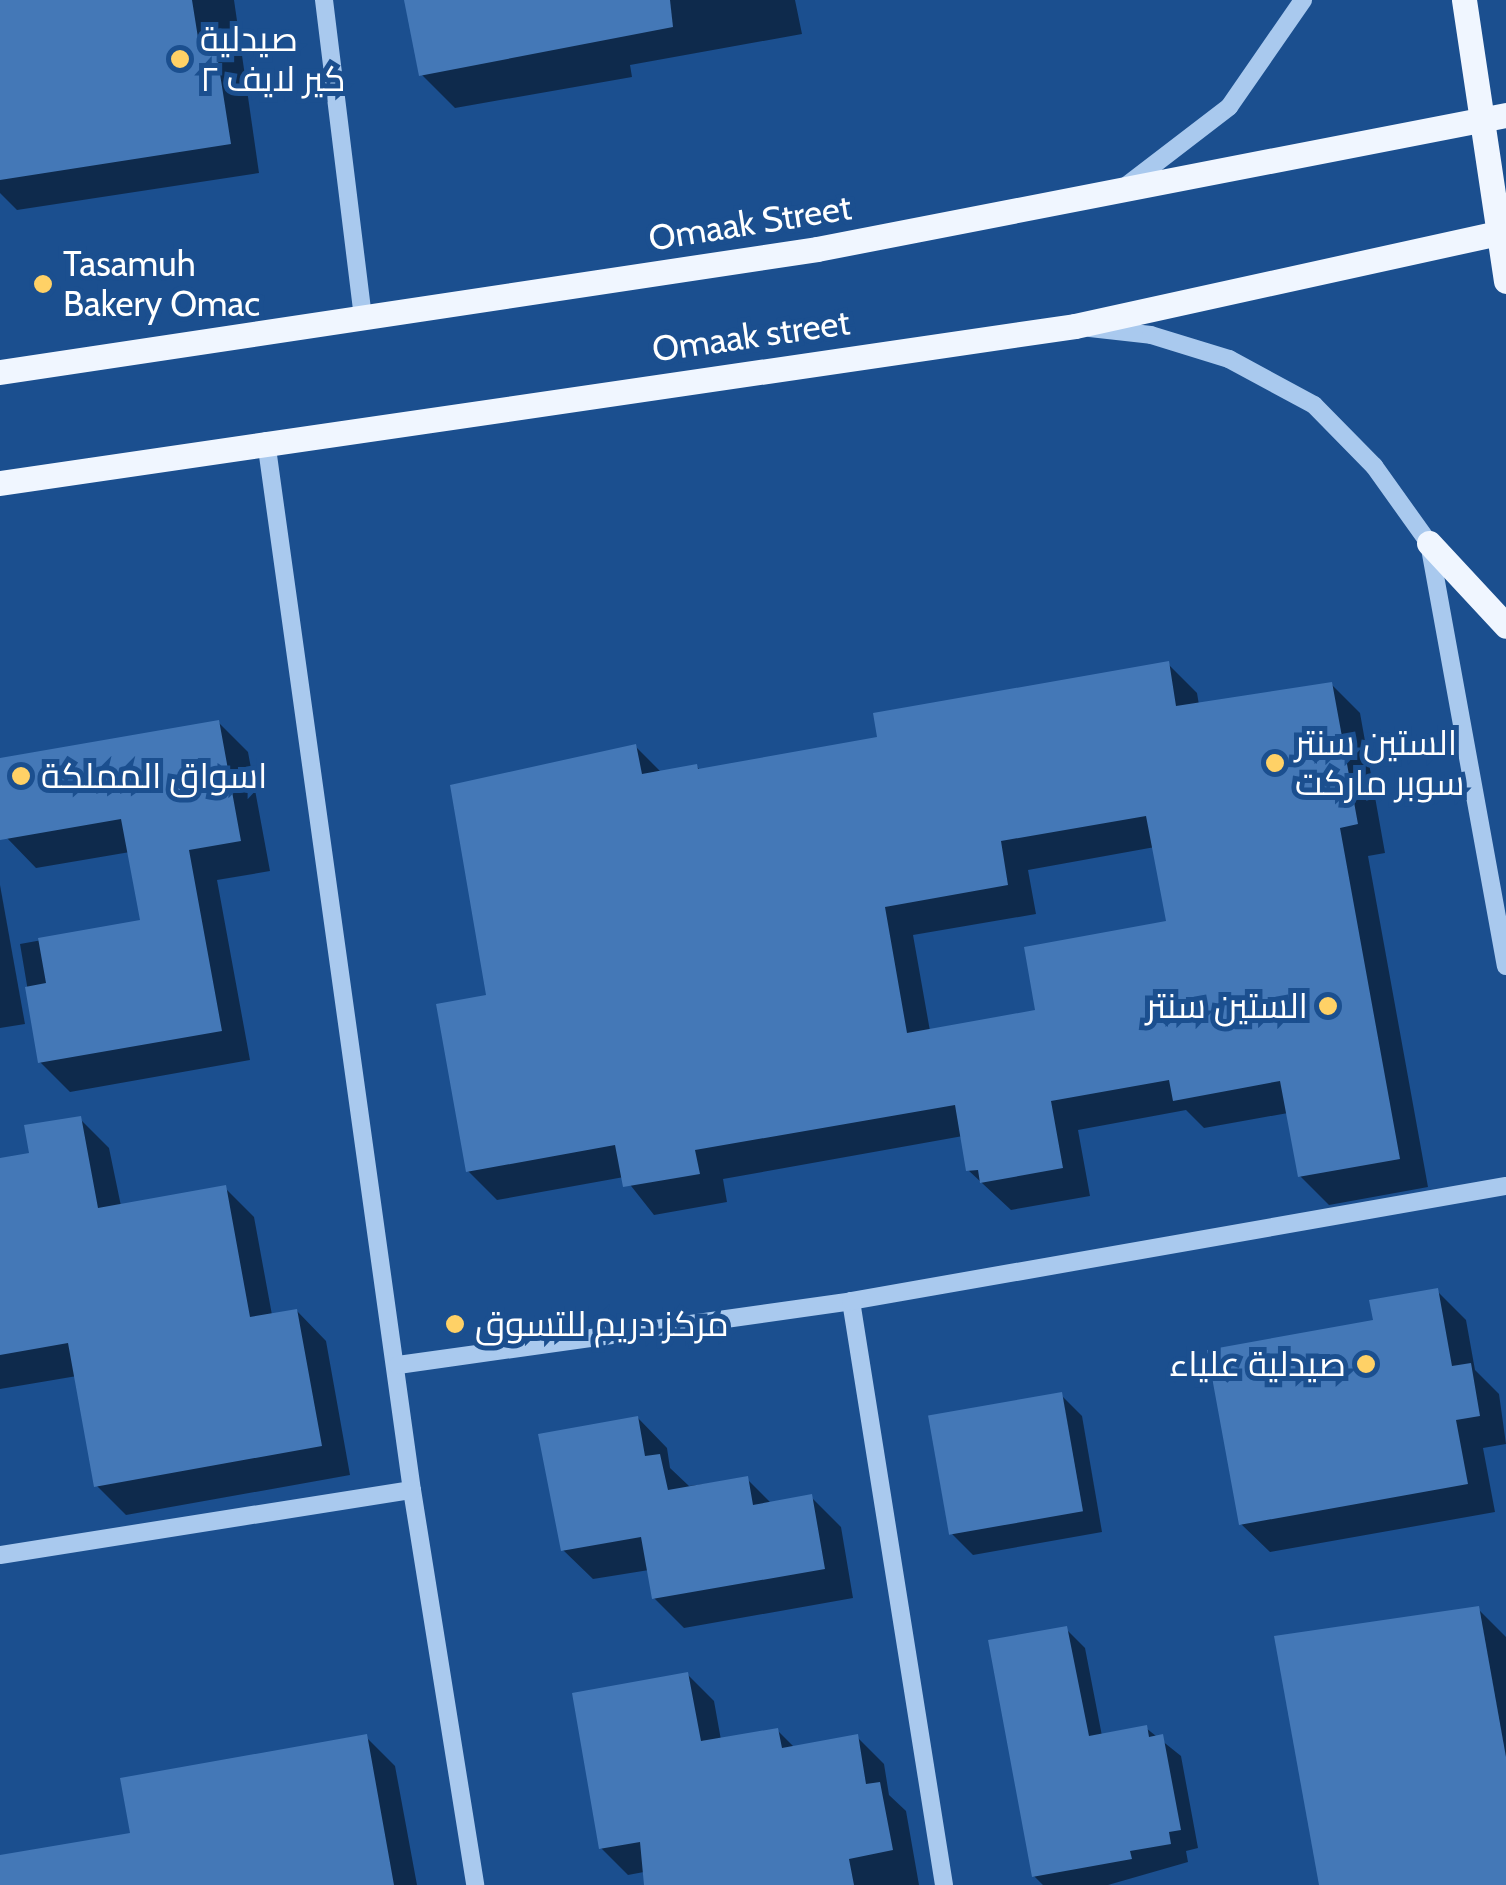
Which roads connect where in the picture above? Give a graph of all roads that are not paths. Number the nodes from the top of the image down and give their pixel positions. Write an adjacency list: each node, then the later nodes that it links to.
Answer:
1 (324, 0): 8 (street)
2 (1303, 0): 5 (street)
3 (1464, 0): 4 (main road)
4 (1495, 117): 5 (main road, Omaak Street); 6 (main road)
5 (1114, 195): 8 (main road, Omaak Street)
6 (1502, 232): 7 (main road); 9 (main road, Omaak street)
7 (1506, 281)
8 (363, 316): 10 (main road, Omaak Street)
9 (1075, 326): 11 (main road, Omaak street); 13 (street)
10 (0, 372)
11 (266, 440): 12 (main road, Omaak street); 18 (street)
12 (0, 483)
13 (1428, 543): 14 (main road); 15 (street)
14 (1506, 626)
15 (1506, 966)
16 (1506, 1186): 17 (street)
17 (851, 1301): 18 (street); 22 (street)
18 (398, 1365): 19 (street)
19 (412, 1490): 20 (street); 21 (street)
20 (0, 1555)
21 (475, 1885)
22 (944, 1885)

